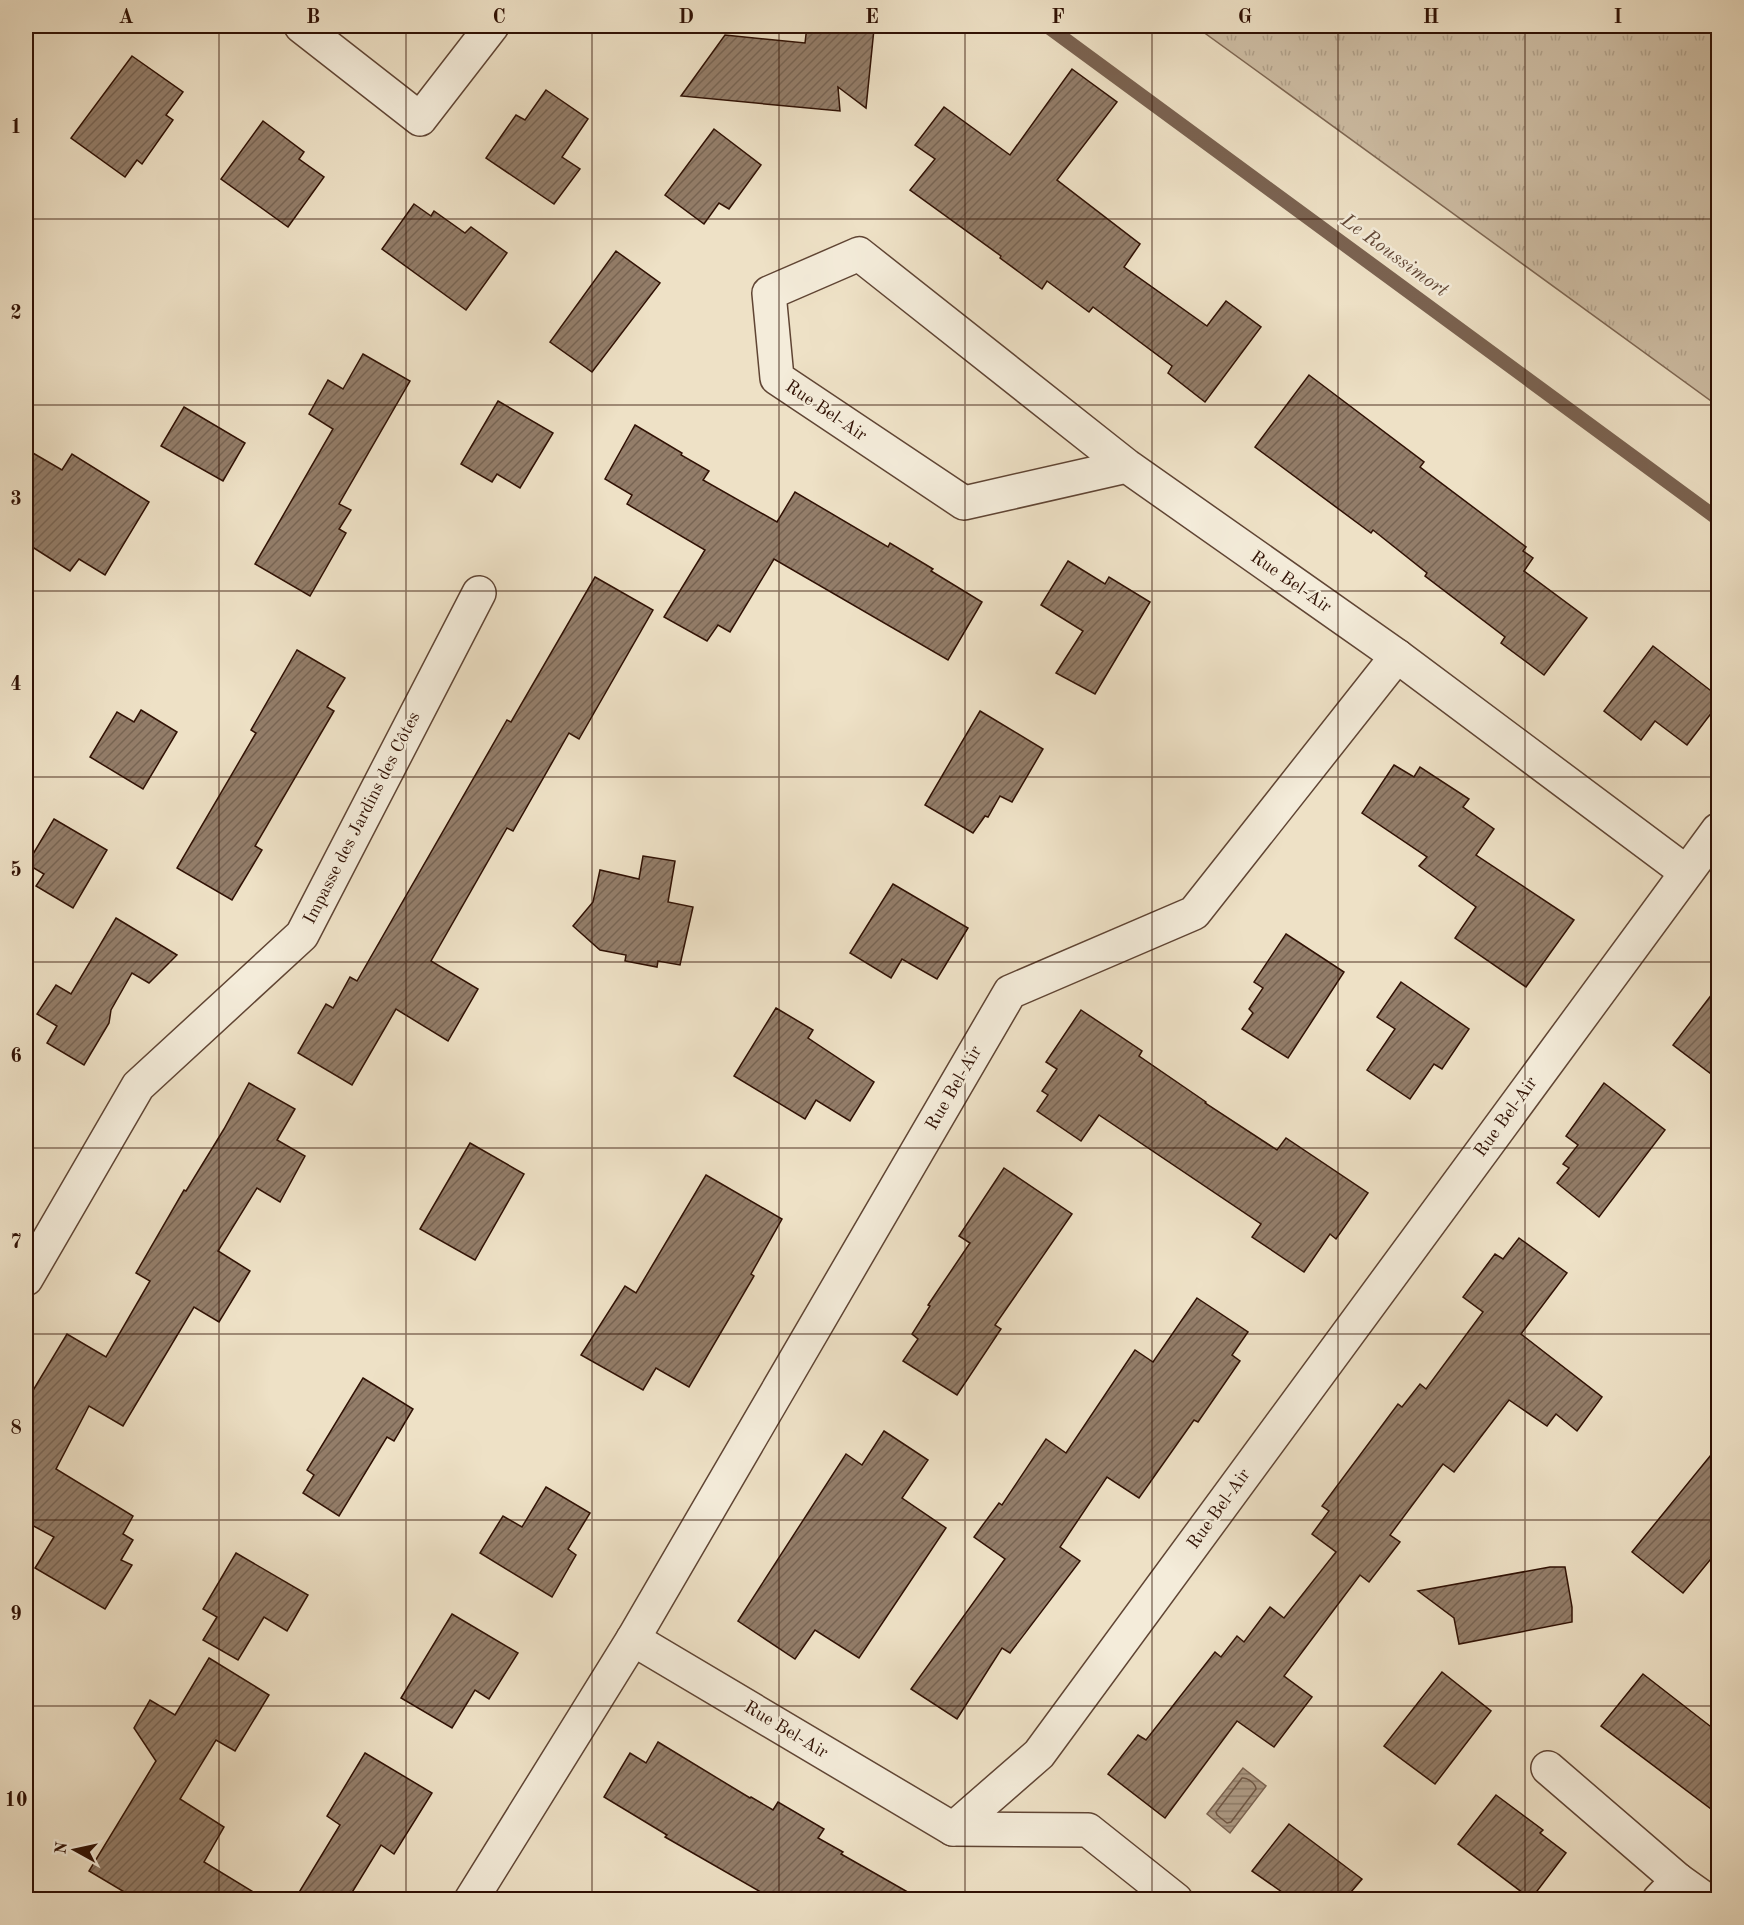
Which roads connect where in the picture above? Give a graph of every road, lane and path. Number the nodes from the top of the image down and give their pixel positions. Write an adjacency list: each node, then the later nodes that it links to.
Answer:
1 (301, 26): 2 (street)
2 (492, 26)
3 (1126, 466): 3 (street, Rue Bel-Air); 5 (street, Rue Bel-Air)
4 (479, 593): 8 (street, Impasse des Jardins des Côtes)
5 (1397, 656): 7 (street, Rue Bel-Air); 9 (street, Rue Bel-Air)
6 (1719, 830): 7 (street, Rue Bel-Air)
7 (1686, 872): 11 (street, Rue Bel-Air)
8 (26, 1279)
9 (633, 1640): 11 (street, Rue Bel-Air); 13 (street, Rue Bel-Air)
10 (1548, 1768): 12 (street)
11 (953, 1829): 14 (street)
12 (1668, 1890): 15 (street)
13 (471, 1899)
14 (1176, 1899)
15 (1706, 1899)

